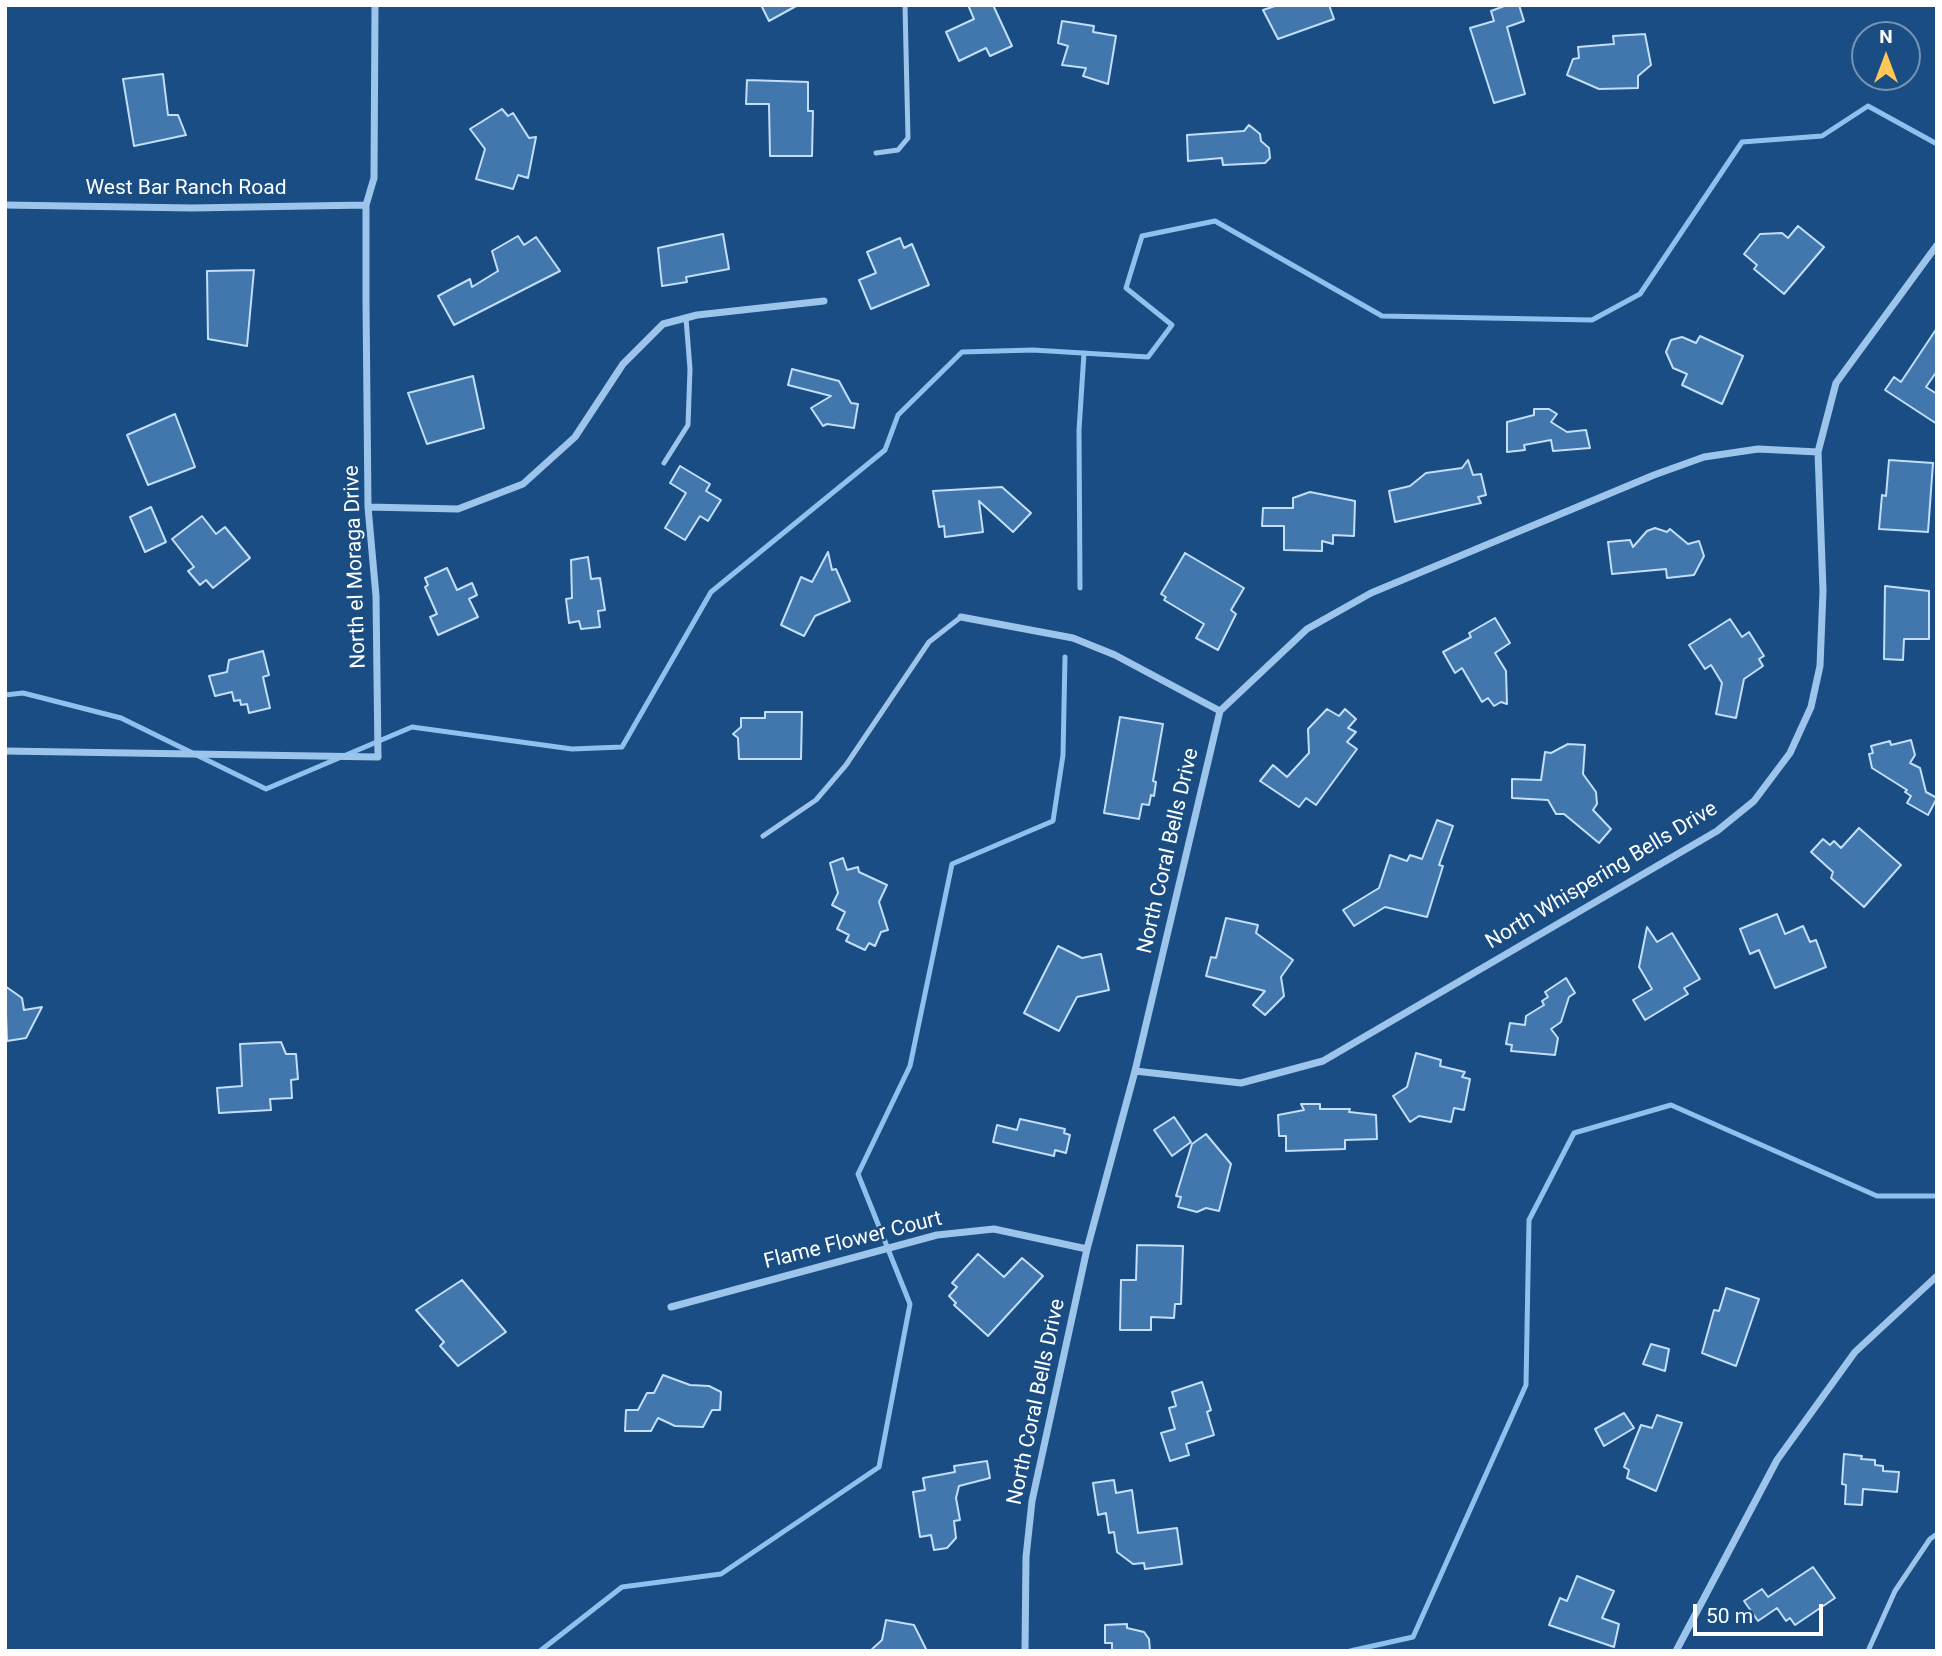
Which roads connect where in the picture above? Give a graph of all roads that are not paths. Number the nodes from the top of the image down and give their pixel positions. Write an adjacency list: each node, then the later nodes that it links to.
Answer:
1 (374, 5): 5 (street, North el Moraga Drive)
2 (905, 5): 3 (lane)
3 (876, 153)
4 (5, 205): 5 (street, West Bar Ranch Road)
5 (366, 205): 11 (street, North el Moraga Drive)
6 (1937, 245): 9 (street, North Whispering Bells Drive)
7 (824, 301): 8 (street)
8 (685, 318): 10 (lane); 11 (street)
9 (1818, 452): 13 (street); 16 (street, North Whispering Bells Drive)
10 (664, 463)
11 (368, 507): 14 (street, North el Moraga Drive)
12 (961, 617): 13 (street); 15 (lane)
13 (1220, 711): 16 (street, North Coral Bells Drive)
14 (5, 751)
15 (763, 836)
16 (1135, 1071): 17 (street, North Coral Bells Drive)
17 (1087, 1249): 19 (street, Flame Flower Court); 21 (street, North Coral Bells Drive)
18 (1937, 1276): 22 (street)
19 (671, 1307)
20 (1937, 1534): 23 (lane)
21 (1025, 1651)
22 (1676, 1651)
23 (1868, 1651)

